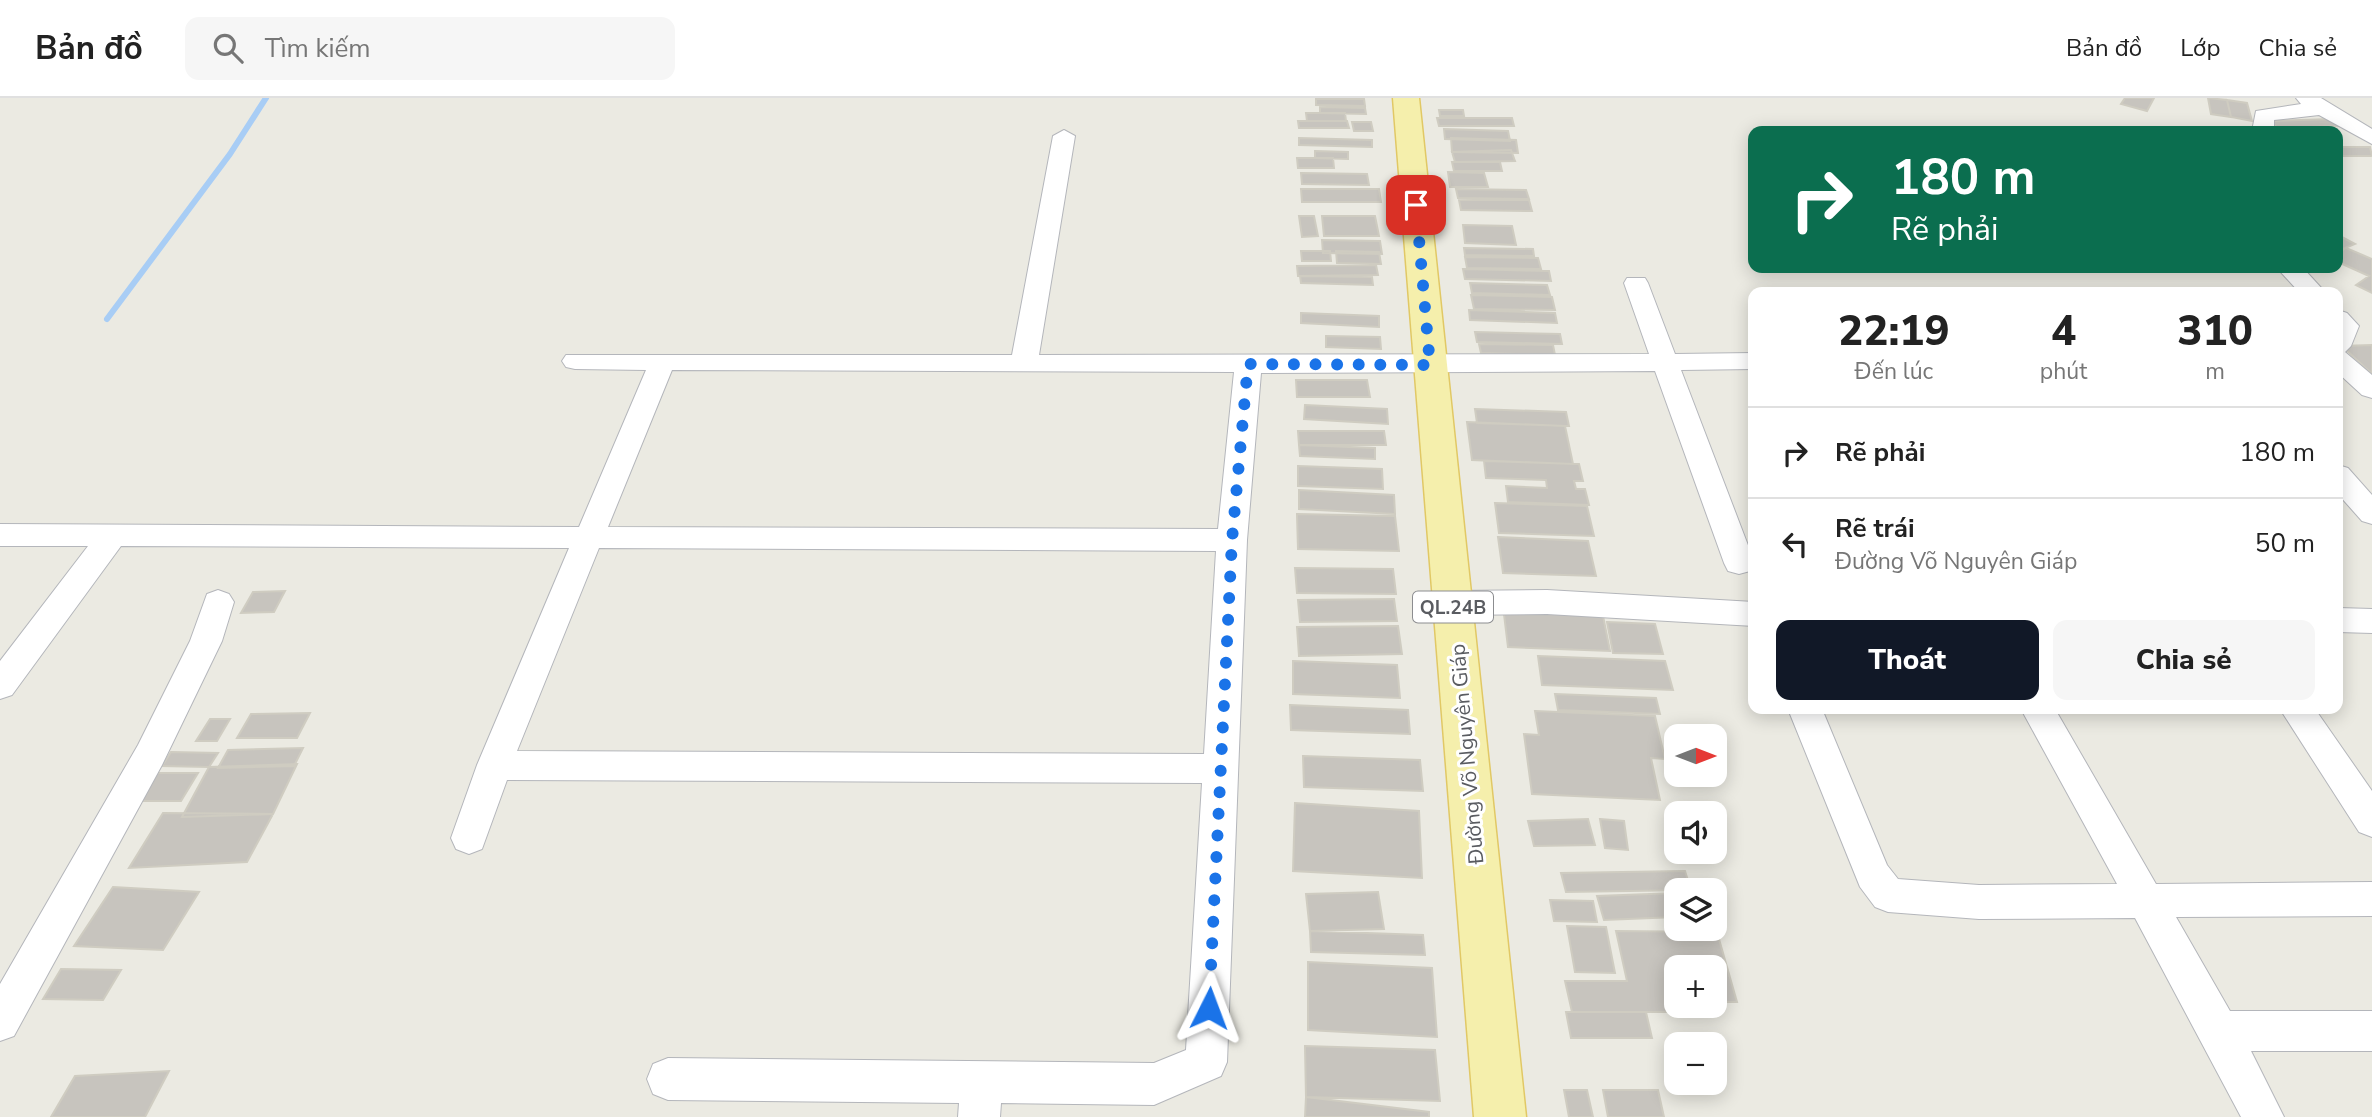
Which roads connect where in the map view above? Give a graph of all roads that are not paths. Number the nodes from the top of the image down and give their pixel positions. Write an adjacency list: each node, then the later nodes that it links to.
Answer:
1 (1406, 98): 16 (main road, Đường Võ Nguyên Giáp / QL.24B)
2 (2314, 103): 3 (street); 5 (street)
3 (2263, 126)
4 (1064, 136): 13 (street)
5 (2372, 138)
6 (2294, 273): 8 (street)
7 (1636, 283): 12 (street)
8 (2308, 287)
9 (575, 361): 11 (street)
10 (1748, 361): 12 (street)
11 (662, 362): 13 (street); 22 (street)
12 (1665, 362): 16 (street); 24 (street)
13 (1024, 363): 15 (street)
14 (2343, 363): 17 (street)
15 (1248, 364): 16 (street); 23 (street)
16 (1430, 365): 26 (main road, Đường Võ Nguyên Giáp / QL.24B)
17 (2372, 389)
18 (2343, 481): 19 (street)
19 (2372, 514)
20 (0, 535): 21 (street)
21 (113, 536): 22 (street); 30 (street)
22 (589, 537): 23 (street); 34 (street)
23 (1232, 540): 35 (street)
24 (1739, 563)
25 (218, 602): 40 (street)
26 (1453, 603): 27 (street); 45 (main road, Đường Võ Nguyên Giáp / QL.24B)
27 (1748, 614)
28 (2343, 620): 29 (street)
29 (2372, 621)
30 (0, 686)
31 (1807, 714): 39 (street)
32 (2041, 714): 39 (street)
33 (2300, 714): 36 (street)
34 (494, 765): 35 (street); 37 (street)
35 (1220, 769): 44 (street)
36 (2372, 821)
37 (469, 838)
38 (2372, 899): 39 (street)
39 (2146, 903): 41 (street)
40 (0, 1022)
41 (2219, 1031): 42 (street); 46 (street)
42 (2372, 1031)
43 (668, 1079): 44 (street)
44 (980, 1100)
45 (1500, 1117)
46 (2263, 1117)

